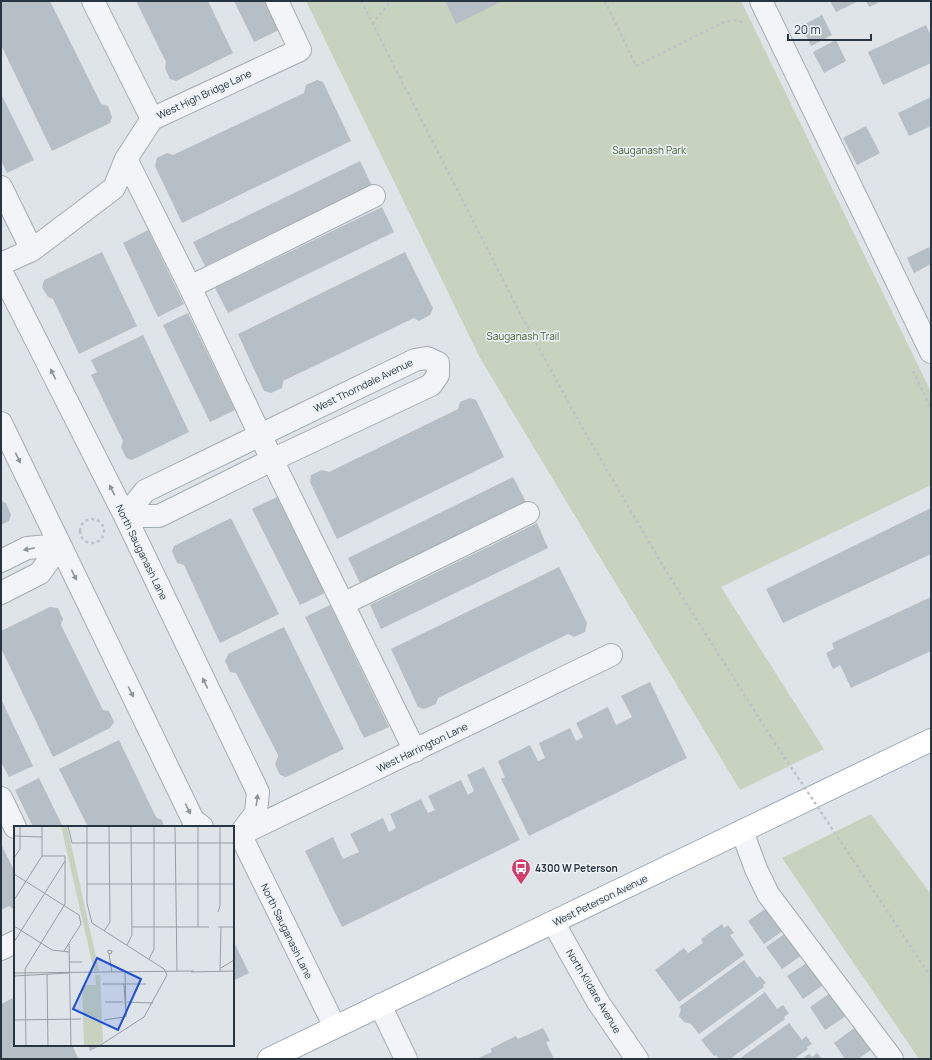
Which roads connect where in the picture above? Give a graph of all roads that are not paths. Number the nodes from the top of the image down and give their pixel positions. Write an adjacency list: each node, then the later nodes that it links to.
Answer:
1 (93, 1): 4 (street)
2 (277, 1): 4 (street, West High Bridge Lane)
3 (761, 1): 12 (street)
4 (152, 119): 5 (street, West High Bridge Lane)
5 (126, 159): 8 (street, West High Bridge Lane); 11 (street)
6 (1, 187): 8 (street)
7 (374, 196): 11 (street)
8 (32, 250): 9 (street, West High Bridge Lane)
9 (1, 264)
10 (1, 271): 17 (street, North Sauganash Lane, one-way to 10)
11 (190, 287): 14 (street)
12 (931, 352)
13 (1, 423): 18 (street, one-way to 18)
14 (260, 435): 15 (street); 15 (street, West Thorndale Avenue); 17 (street, West Thorndale Avenue)
15 (272, 460): 17 (street, West Thorndale Avenue); 21 (street)
16 (528, 513): 21 (street)
17 (125, 516): 29 (street, North Sauganash Lane, one-way to 17)
18 (60, 545): 19 (street, one-way to 19); 20 (street); 27 (street, one-way to 27)
19 (1, 561)
20 (1, 593)
21 (343, 604): 24 (street)
22 (611, 655): 24 (street, West Harrington Lane)
23 (931, 740): 28 (main road, West Peterson Avenue)
24 (415, 750): 29 (street, West Harrington Lane)
25 (1, 798): 26 (street)
26 (15, 826)
27 (201, 826)
28 (742, 831): 30 (main road, West Peterson Avenue); 38 (street)
29 (235, 835): 34 (street, North Sauganash Lane)
30 (553, 922): 33 (main road, West Peterson Avenue); 37 (street, North Kildare Avenue)
31 (14, 942): 32 (street)
32 (1, 949)
33 (380, 1005): 34 (main road, West Peterson Avenue); 36 (street)
34 (335, 1028): 35 (main road, West Peterson Avenue)
35 (269, 1059)
36 (406, 1059)
37 (637, 1059)
38 (892, 1059)

